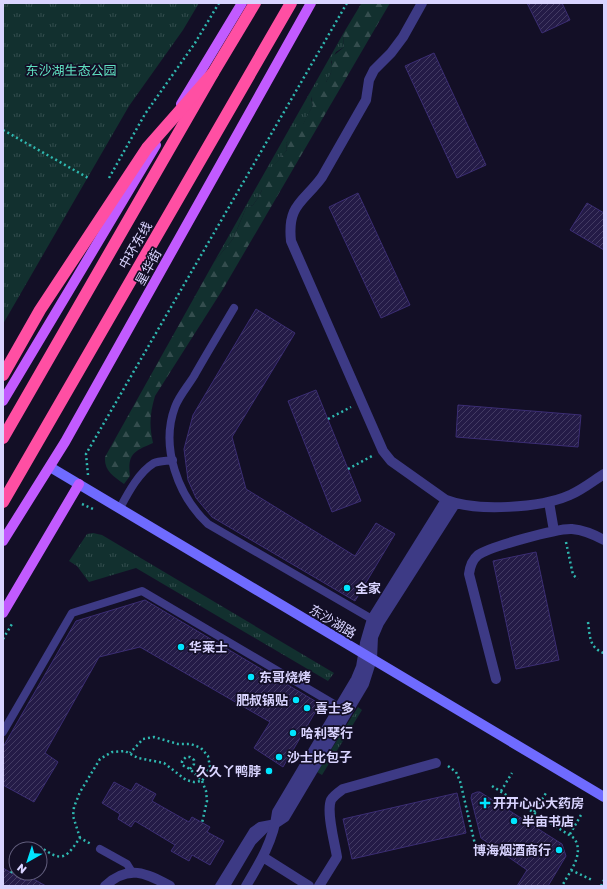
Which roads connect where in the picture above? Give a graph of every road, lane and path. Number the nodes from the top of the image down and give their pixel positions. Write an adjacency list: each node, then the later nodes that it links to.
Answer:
1 (242, 3): 12 (main road)
2 (256, 3): 7 (highway, 中环东线)
3 (291, 3): 23 (highway, 中环东线)
4 (311, 3): 18 (main road, 星华街)
5 (348, 3): 22 (path)
6 (422, 3): 13 (street)
7 (213, 73): 11 (highway, bridge); 15 (highway, 中环东线, bridge)
8 (3, 130): 9 (path)
9 (90, 179)
10 (234, 308): 17 (lane)
11 (3, 375)
12 (3, 401)
13 (361, 402): 14 (path); 16 (street)
14 (328, 419)
15 (3, 438)
16 (383, 451): 19 (path); 24 (street)
17 (173, 460): 26 (lane); 34 (lane)
18 (50, 467): 21 (main road, 东沙湖路); 30 (main road, 星华街)
19 (348, 469)
20 (604, 474): 25 (street)
21 (79, 484): 22 (main road, 东沙湖路); 32 (main road)
22 (89, 490): 26 (main road, 东沙湖路); 27 (path)
23 (3, 502)
24 (450, 502): 25 (street); 34 (street)
25 (549, 502): 28 (street)
26 (120, 508): 38 (main road, 东沙湖路)
27 (78, 510)
28 (558, 530): 29 (street); 31 (path); 39 (street)
29 (604, 540)
30 (3, 541)
31 (578, 579)
32 (3, 614)
33 (15, 618): 36 (path)
34 (376, 621): 38 (street)
35 (588, 622): 37 (path)
36 (3, 639)
37 (604, 653)
38 (368, 656): 40 (street); 50 (main road, 东沙湖路)
39 (496, 679)
40 (344, 710): 41 (lane); 54 (street)
41 (3, 732)
42 (130, 753): 46 (path); 46 (path); 56 (path)
43 (436, 763): 60 (path); 71 (street)
44 (190, 769): 44 (path); 46 (path)
45 (512, 773): 48 (path)
46 (202, 781): 53 (path)
47 (492, 786): 48 (path)
48 (500, 791): 51 (path)
49 (546, 794): 51 (path)
50 (604, 797)
51 (534, 812): 55 (path)
52 (581, 815): 55 (path)
53 (202, 823)
54 (276, 823): 59 (street); 67 (lane); 68 (lane)
55 (570, 834): 61 (path)
56 (80, 838): 57 (path); 58 (path)
57 (100, 849): 62 (lane)
58 (48, 854)
59 (263, 857): 69 (street); 70 (street)
60 (478, 857)
61 (571, 870): 63 (path); 72 (path)
62 (132, 872): 65 (street); 66 (street)
63 (592, 880)
64 (604, 880): 73 (path)
65 (105, 886)
66 (170, 886)
67 (219, 886)
68 (226, 886)
69 (246, 886)
70 (309, 886)
71 (319, 886)
72 (562, 886)
73 (601, 886)

